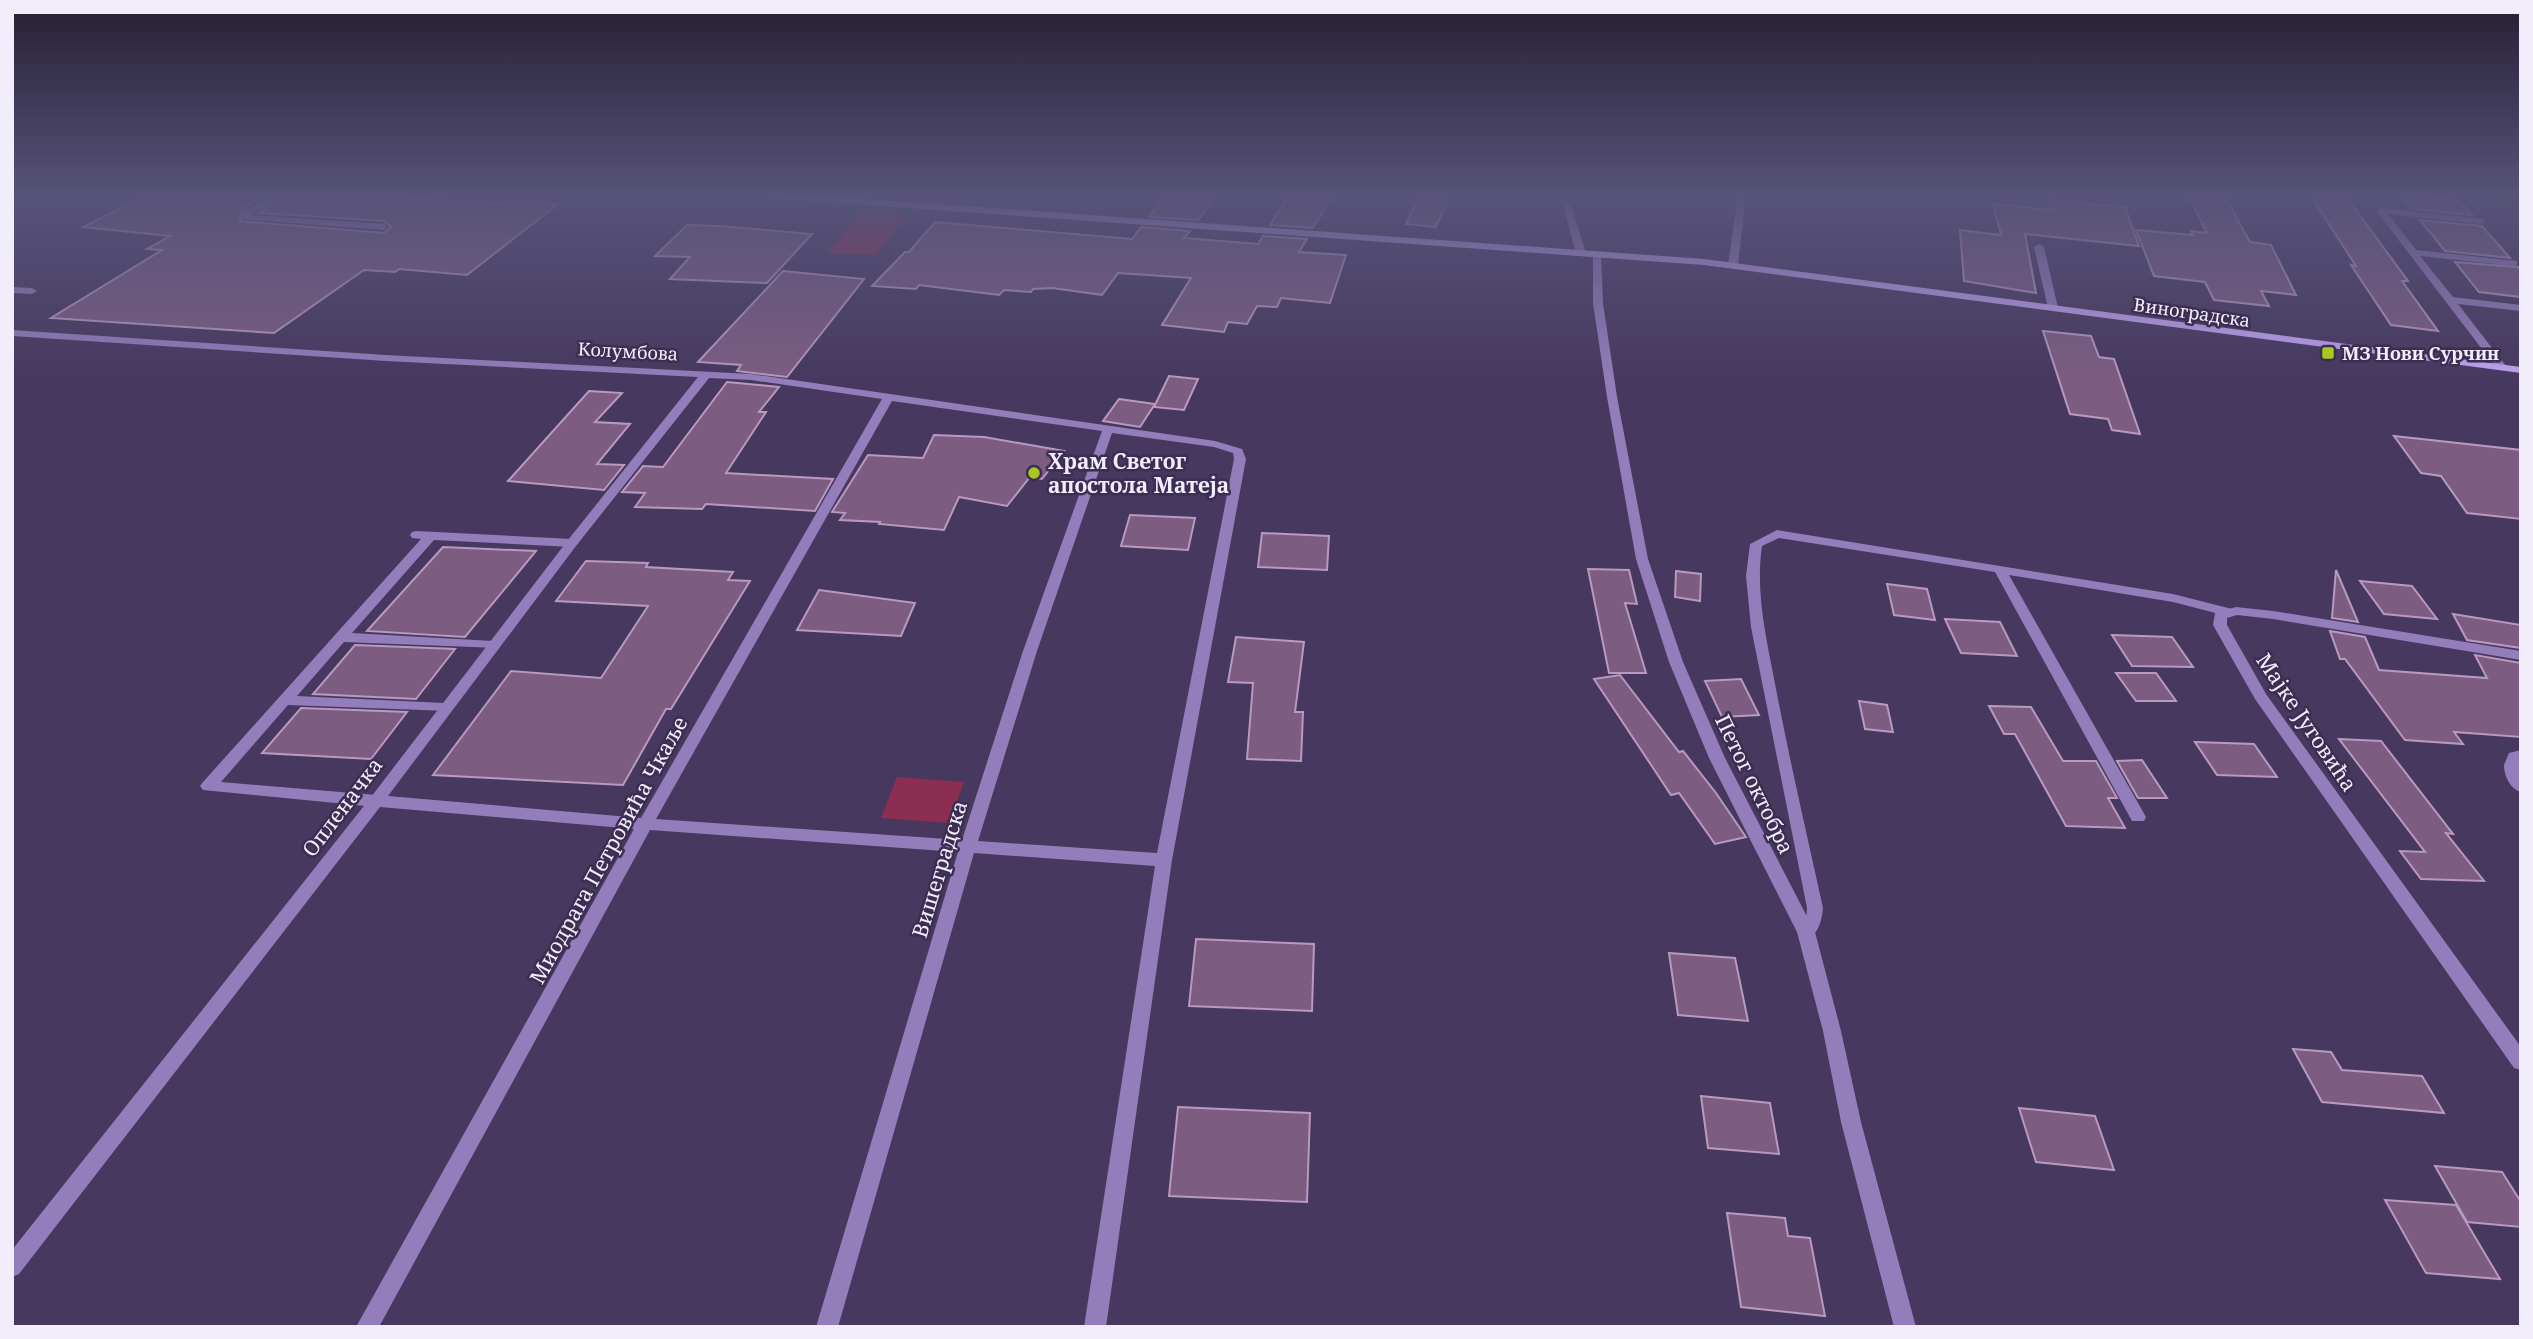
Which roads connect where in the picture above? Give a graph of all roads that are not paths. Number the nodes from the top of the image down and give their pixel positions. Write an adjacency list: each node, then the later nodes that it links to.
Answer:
1 (1589, 257): 39 (street, Петог октобра)
2 (1642, 257): 8 (street, Виноградска)
3 (1734, 257): 8 (street)
4 (2041, 257): 13 (street)
5 (2416, 257): 12 (street)
6 (2463, 257): 7 (street)
7 (2514, 263)
8 (1733, 265): 13 (street, Виноградска)
9 (2420, 278): 16 (street)
10 (12, 290): 11 (street)
11 (32, 291)
12 (2450, 300): 14 (street); 17 (street)
13 (2053, 308): 16 (street, Виноградска)
14 (2521, 308)
15 (12, 333): 19 (street, Колумбова)
16 (2489, 366): 17 (street, Виноградска)
17 (2502, 368): 18 (street, Виноградска)
18 (2521, 370)
19 (707, 373): 20 (street, Колумбова); 24 (street, Опленачка)
20 (889, 396): 21 (street, Колумбова); 36 (street, Миодрага Петровића Чкаље)
21 (1108, 429): 37 (street, Вишеградска); 38 (street, Колумбова)
22 (416, 535): 23 (street)
23 (431, 536): 24 (street); 27 (street)
24 (572, 543): 28 (street, Опленачка)
25 (1999, 569): 26 (street); 35 (street); 39 (street)
26 (2227, 612): 29 (street); 40 (street, Мајке Југовића)
27 (340, 637): 28 (street); 30 (street)
28 (493, 645): 31 (street, Опленачка)
29 (2521, 656)
30 (284, 700): 31 (street); 34 (street)
31 (444, 708): 34 (street, Опленачка)
32 (2521, 755): 33 (street)
33 (2521, 787)
34 (376, 801): 36 (street); 41 (street, Опленачка)
35 (2138, 817)
36 (645, 824): 37 (street); 42 (street, Миодрага Петровића Чкаље)
37 (969, 848): 38 (street); 43 (street, Вишеградска)
38 (1164, 860): 44 (street)
39 (1806, 932): 45 (street, Петог октобра)
40 (2521, 1062)
41 (12, 1267)
42 (367, 1327)
43 (827, 1327)
44 (1095, 1327)
45 (1905, 1327)

